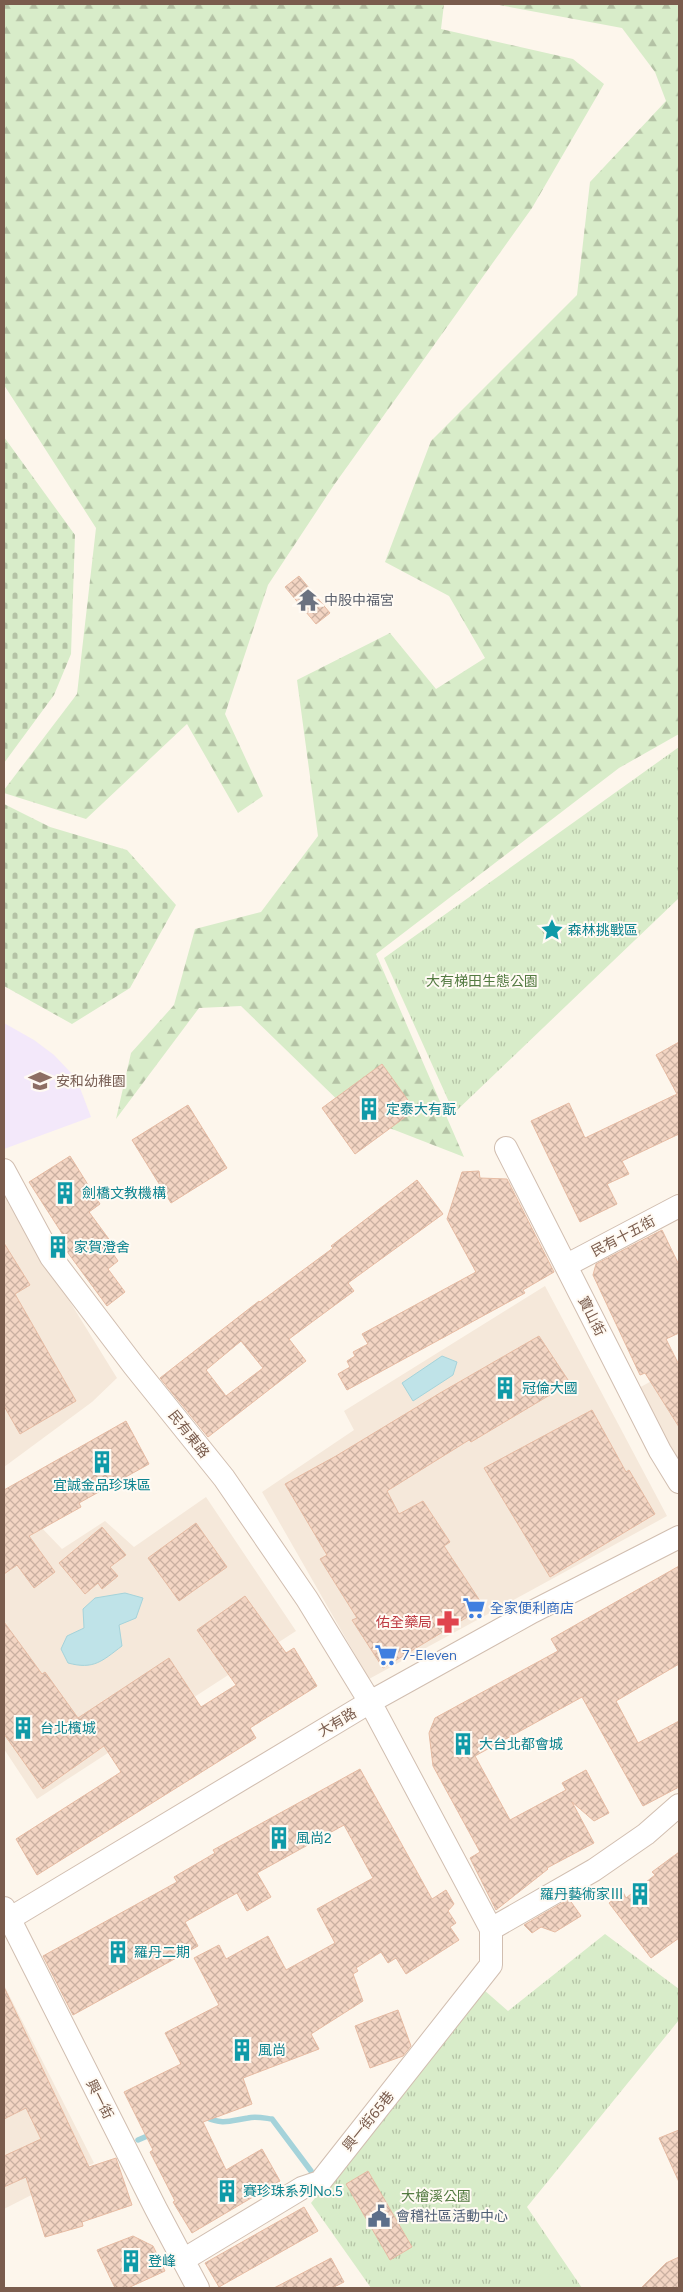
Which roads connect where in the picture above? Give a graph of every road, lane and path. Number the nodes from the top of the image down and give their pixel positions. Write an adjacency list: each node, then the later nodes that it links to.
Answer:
1 (506, 1148): 4 (street, 寶山街)
2 (4, 1170): 7 (street, 民有東路)
3 (679, 1206): 4 (street, 民有十五街)
4 (567, 1266): 5 (street, 寶山街)
5 (679, 1482)
6 (679, 1536): 7 (street, 大有路)
7 (370, 1702): 9 (street, 大有路); 10 (street, 興一街65巷)
8 (679, 1805): 10 (street)
9 (6, 1916): 11 (street, 興一街)
10 (490, 1929): 11 (street, 興一街65巷)
11 (183, 2260): 12 (street, 興一街)
12 (198, 2288)

